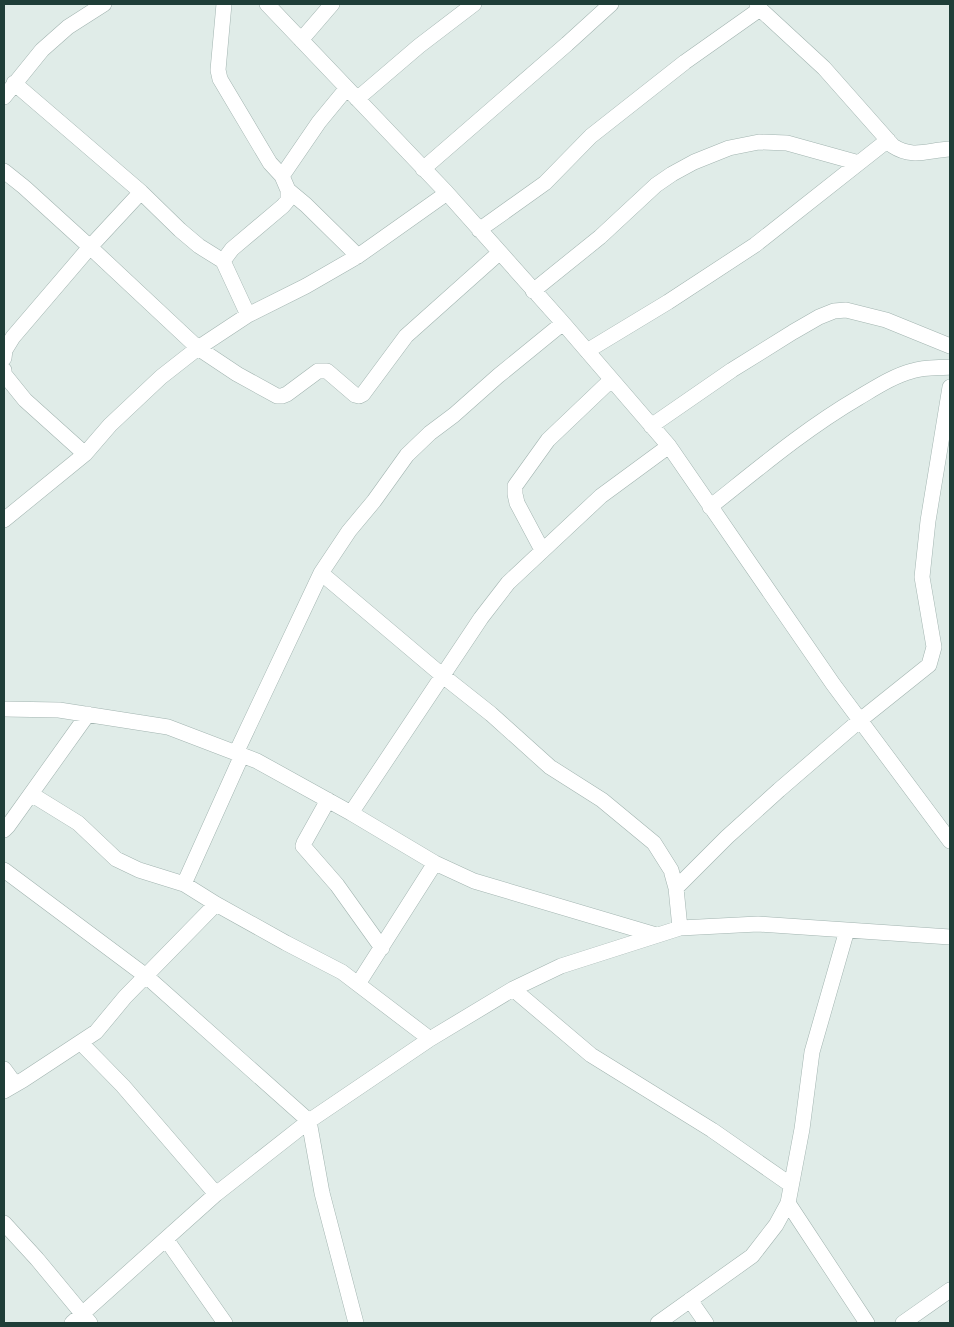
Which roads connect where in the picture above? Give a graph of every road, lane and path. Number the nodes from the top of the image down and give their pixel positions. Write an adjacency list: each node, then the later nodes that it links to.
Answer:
1 (104, 4): 9 (street)
2 (224, 4): 17 (street)
3 (267, 4): 8 (street)
4 (332, 4): 8 (street)
5 (474, 4): 10 (street)
6 (611, 4): 15 (street)
7 (759, 6): 12 (street); 20 (street)
8 (301, 40): 10 (street)
9 (14, 83): 11 (street); 18 (street)
10 (352, 94): 15 (street); 17 (street)
11 (4, 97)
12 (888, 140): 13 (street); 14 (street)
13 (950, 149)
14 (859, 162): 25 (street); 30 (street)
15 (423, 169): 19 (street)
16 (4, 171): 21 (street)
17 (285, 183): 23 (street); 24 (street)
18 (141, 192): 21 (street); 24 (street)
19 (447, 193): 20 (street); 23 (street)
20 (479, 230): 22 (street)
21 (90, 247): 29 (street); 31 (street)
22 (499, 253): 25 (street); 29 (street)
23 (358, 256): 26 (street)
24 (223, 261): 26 (street)
25 (533, 291): 27 (street)
26 (248, 315): 29 (street)
27 (563, 323): 30 (street); 42 (street)
28 (950, 346): 36 (street)
29 (198, 348): 38 (street)
30 (587, 351): 34 (street)
31 (4, 358)
32 (950, 367): 39 (street)
33 (4, 370): 38 (street)
34 (612, 380): 36 (street); 41 (street)
35 (950, 387): 46 (street)
36 (651, 426): 37 (street)
37 (669, 446): 39 (street); 41 (street)
38 (86, 454): 40 (street)
39 (710, 507): 46 (street)
40 (4, 520)
41 (542, 550): 43 (street)
42 (321, 573): 43 (street); 47 (street)
43 (443, 676): 50 (street); 56 (street)
44 (4, 709): 45 (street)
45 (88, 714): 47 (street); 48 (street)
46 (859, 721): 52 (street); 56 (street)
47 (239, 754): 49 (street); 55 (street)
48 (31, 794): 51 (street); 55 (street)
49 (328, 800): 50 (street); 62 (street)
50 (351, 813): 53 (street)
51 (4, 830)
52 (950, 841)
53 (435, 863): 60 (street); 62 (street)
54 (4, 870): 63 (street)
55 (184, 884): 57 (street)
56 (676, 888): 58 (street)
57 (216, 904): 63 (street); 64 (street)
58 (680, 928): 59 (street); 60 (street)
59 (847, 930): 61 (street); 71 (street)
60 (656, 935): 65 (street)
61 (950, 937)
62 (382, 948): 64 (street)
63 (146, 976): 67 (street); 70 (street)
64 (358, 984): 66 (street)
65 (513, 989): 66 (street); 71 (street)
66 (430, 1039): 70 (street)
67 (81, 1043): 69 (street); 72 (street)
68 (4, 1069): 69 (street)
69 (9, 1087)
70 (309, 1121): 72 (street); 80 (street)
71 (791, 1185): 73 (street)
72 (216, 1194): 75 (street)
73 (788, 1203): 77 (street); 83 (street)
74 (4, 1223): 78 (street)
75 (166, 1239): 78 (street); 79 (street)
76 (950, 1290): 84 (street)
77 (690, 1300): 81 (street); 82 (street)
78 (81, 1320)
79 (225, 1323)
80 (356, 1323)
81 (658, 1323)
82 (706, 1323)
83 (867, 1323)
84 (903, 1323)

